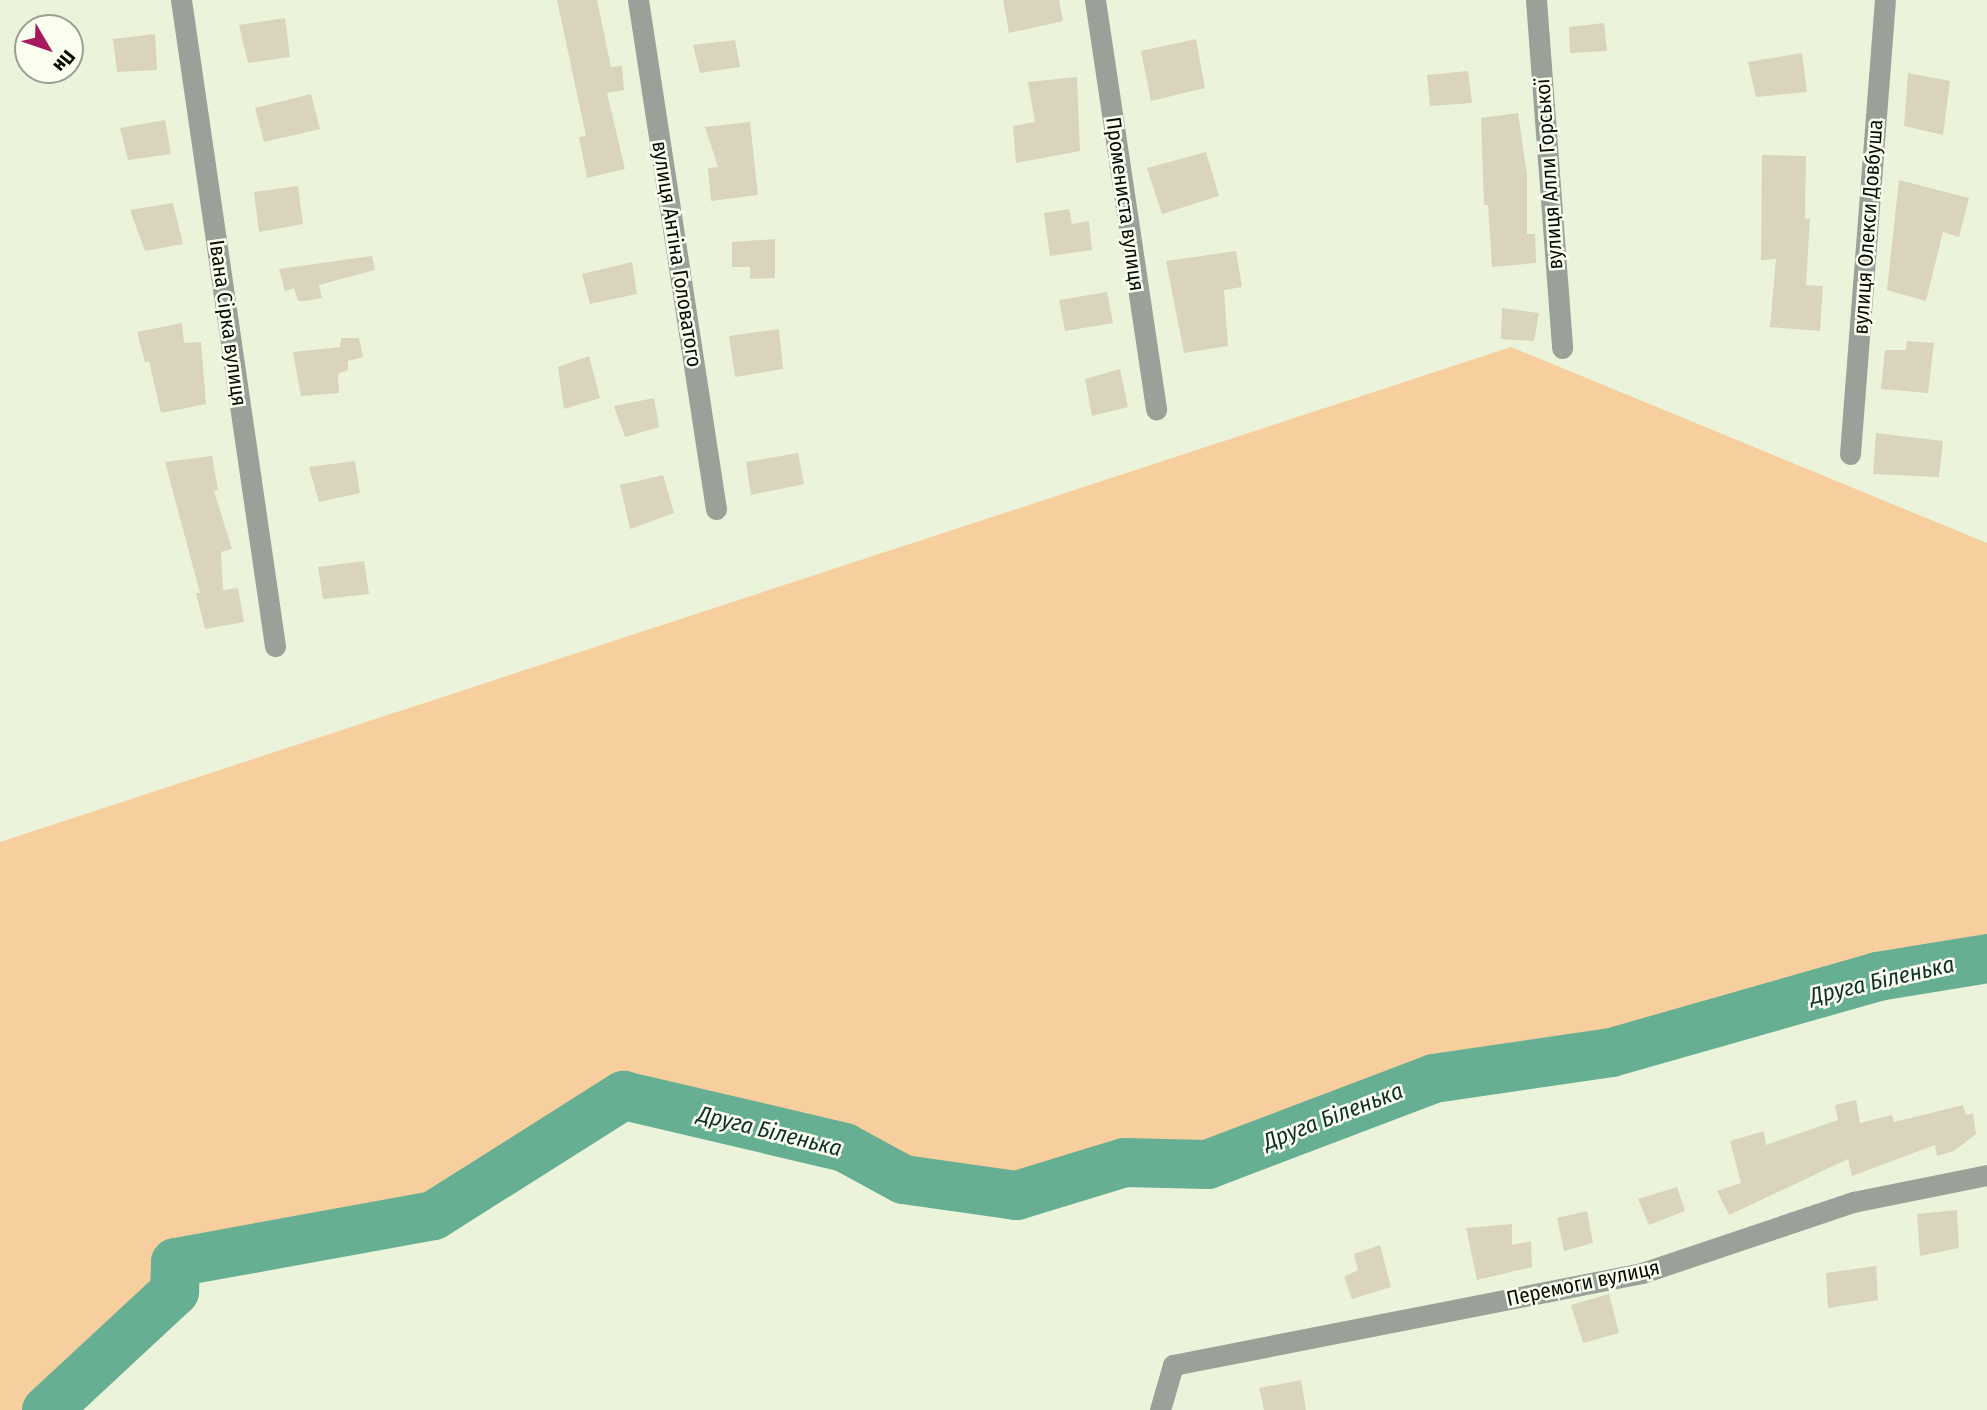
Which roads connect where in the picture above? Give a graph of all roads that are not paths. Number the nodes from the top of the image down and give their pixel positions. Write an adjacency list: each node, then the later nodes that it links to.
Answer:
1 (181, 0): 10 (street, Івана Сірка вулиця)
2 (638, 0): 9 (street, вулиця Антіна Головатого)
3 (1095, 0): 7 (street, Промениста вулиця)
4 (1536, 0): 6 (street, вулиця Алли Горської)
5 (1885, 0): 8 (street, вулиця Олекси Довбуша)
6 (1562, 348)
7 (1156, 409)
8 (1850, 454)
9 (716, 509)
10 (275, 646)
11 (1987, 1175): 12 (street, Перемоги вулиця)
12 (1160, 1410)

